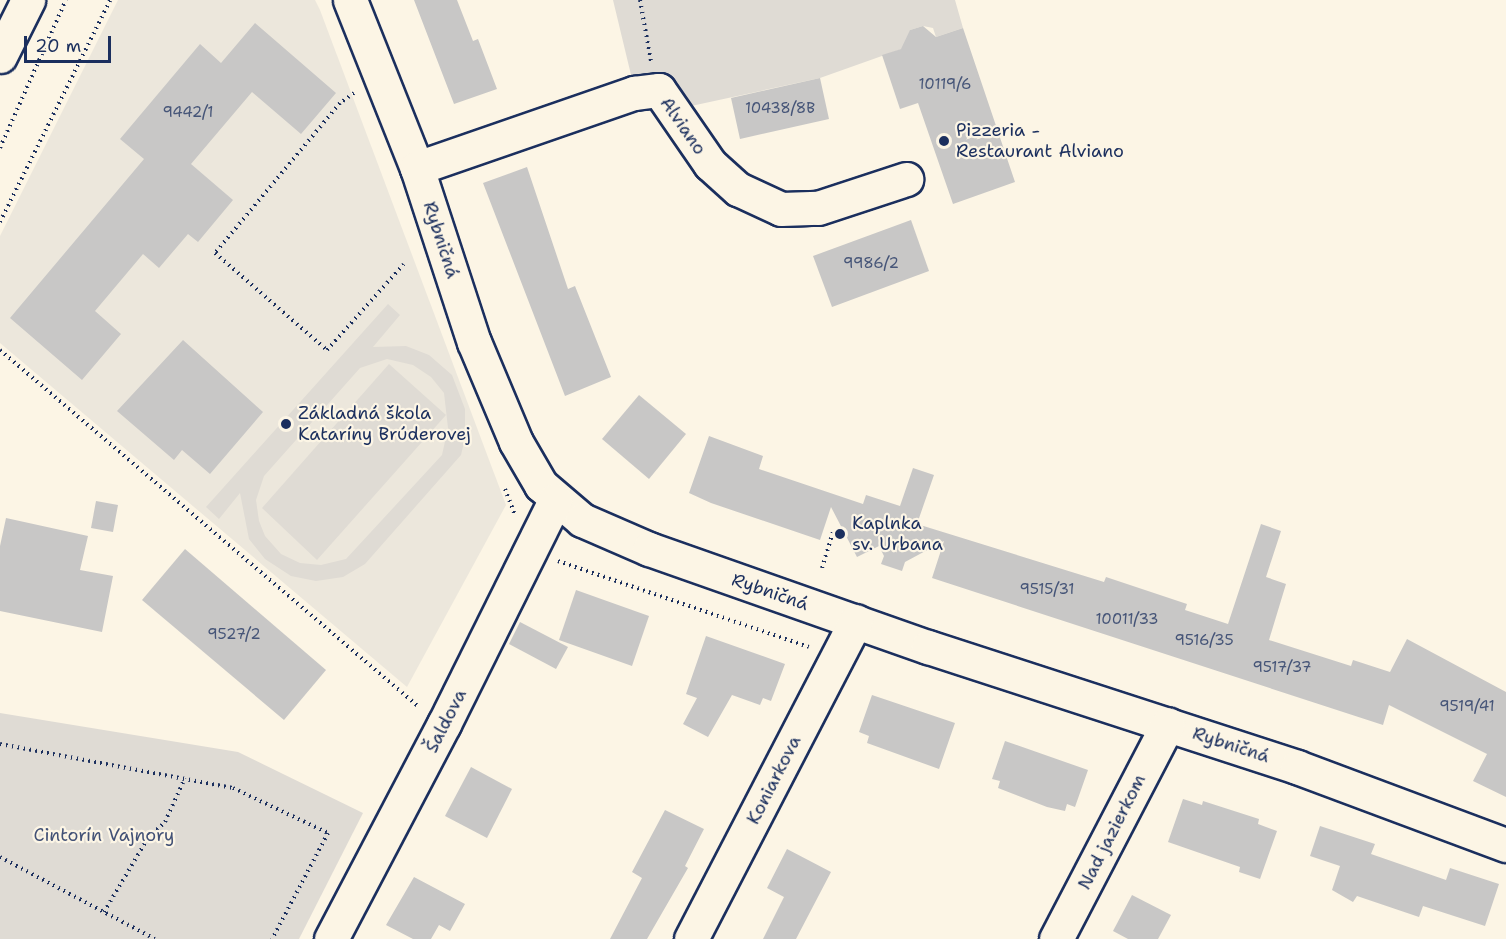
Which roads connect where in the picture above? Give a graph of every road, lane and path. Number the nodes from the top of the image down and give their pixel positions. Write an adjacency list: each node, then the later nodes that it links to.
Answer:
1 (28, 0): 6 (street)
2 (66, 0): 9 (path)
3 (110, 0): 12 (path)
4 (350, 0): 7 (street, Rybničná)
5 (640, 0): 8 (path)
6 (0, 56)
7 (378, 74): 10 (street, Rybničná); 13 (path)
8 (657, 90): 10 (street, Alviano); 11 (street, Alviano)
9 (0, 148)
10 (417, 168): 15 (street, Rybničná)
11 (906, 178)
12 (0, 222)
13 (404, 264)
14 (0, 350): 21 (path)
15 (555, 500): 19 (street, Rybničná); 21 (street, Šaldova)
16 (833, 531): 18 (path)
17 (552, 564): 20 (path)
18 (822, 568)
19 (856, 621): 22 (street, Rybničná); 31 (street, Koniarkova)
20 (816, 649)
21 (444, 724): 30 (street, Šaldova)
22 (1168, 724): 25 (street, Rybničná); 32 (street, Nad jazierkom)
23 (0, 744): 24 (path)
24 (185, 778): 27 (path); 29 (path)
25 (1506, 845)
26 (0, 857): 27 (path)
27 (104, 912): 28 (path)
28 (155, 939)
29 (272, 939)
30 (331, 939)
31 (691, 939)
32 (1056, 939)

